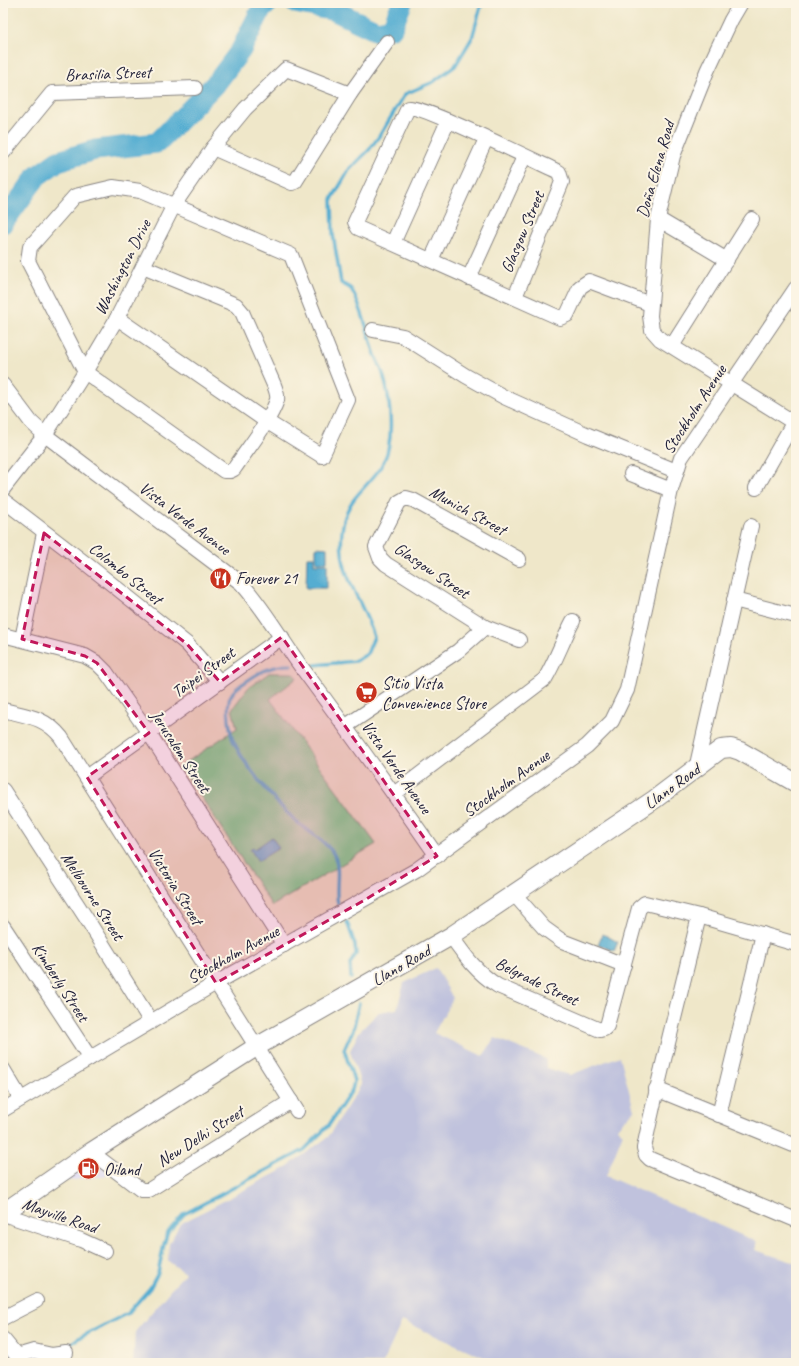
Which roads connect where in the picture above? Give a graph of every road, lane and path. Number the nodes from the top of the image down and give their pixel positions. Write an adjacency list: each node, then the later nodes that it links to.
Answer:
1 (741, 3): 11 (street, Doña Elena Road)
2 (388, 42): 4 (street)
3 (195, 88): 8 (street, Brasilia Street)
4 (350, 94): 7 (street, Washington Drive); 7 (street)
5 (448, 122): 6 (street); 13 (street); 13 (street)
6 (486, 139): 9 (street); 14 (street)
7 (212, 148): 10 (street, Washington Drive)
8 (3, 152)
9 (524, 157): 17 (street); 19 (street, Glasgow Street)
10 (174, 205): 16 (street, Washington Drive); 24 (street); 27 (street)
11 (658, 219): 15 (street); 20 (street, Doña Elena Road)
12 (752, 219): 15 (street)
13 (393, 243): 14 (street)
14 (432, 260): 17 (street)
15 (727, 260): 23 (street)
16 (143, 267): 21 (street, Washington Drive); 27 (street)
17 (469, 278): 19 (street)
18 (796, 288): 25 (street, Stockholm Avenue)
19 (515, 297): 20 (street)
20 (650, 304): 23 (street, Doña Elena Road)
21 (117, 318): 24 (street, Washington Drive); 27 (street)
22 (373, 330): 30 (street)
23 (672, 346): 25 (street, Doña Elena Road)
24 (85, 372): 27 (street); 29 (street, Washington Drive)
25 (732, 383): 28 (street, Doña Elena Road); 30 (street, Stockholm Avenue)
26 (3, 385): 29 (street, Vista Verde Avenue)
27 (266, 420)
28 (795, 420): 32 (street)
29 (44, 435): 33 (street, Washington Drive); 45 (street, Vista Verde Avenue)
30 (676, 471): 34 (street, Stockholm Avenue)
31 (631, 474): 34 (street)
32 (756, 488)
33 (3, 489)
34 (671, 490): 57 (street, Stockholm Avenue)
35 (3, 500): 38 (street, Colombo Street)
36 (399, 502): 39 (street, Munich Street); 43 (street, Glasgow Street)
37 (751, 526): 40 (street)
38 (44, 532): 46 (street); 48 (street, Colombo Street)
39 (519, 559)
40 (734, 600): 41 (street); 52 (street)
41 (796, 616)
42 (573, 621): 56 (street)
43 (485, 627): 47 (street, Glasgow Street); 50 (street)
44 (3, 635): 46 (street, Jerusalem Street)
45 (282, 637): 48 (street, Taipei Street); 50 (street, Vista Verde Avenue)
46 (22, 639): 51 (street, Jerusalem Street)
47 (519, 640)
48 (220, 682): 51 (street, Taipei Street)
49 (3, 710): 53 (street, Victoria Street)
50 (346, 726): 56 (street, Vista Verde Avenue)
51 (149, 733): 53 (street, Taipei Street); 64 (street, Jerusalem Street)
52 (696, 769): 54 (main road, Llano Road); 58 (main road, Llano Road)
53 (87, 777): 66 (street, Victoria Street)
54 (796, 783)
55 (3, 790): 67 (street, Melbourne Street)
56 (394, 794): 57 (street, Vista Verde Avenue)
57 (437, 856): 64 (street, Stockholm Avenue)
58 (514, 894): 62 (main road, Llano Road); 65 (street)
59 (699, 916): 61 (street); 65 (street); 71 (street)
60 (3, 926): 69 (street, Kimberly Street)
61 (763, 934): 63 (street); 75 (street)
62 (451, 936): 65 (street, Belgrade Street); 68 (main road, Llano Road)
63 (796, 944)
64 (284, 945): 66 (street, Stockholm Avenue)
65 (624, 965)
66 (216, 983): 67 (street, Stockholm Avenue); 68 (street, Victoria Street)
67 (151, 1022): 69 (street, Stockholm Avenue)
68 (256, 1047): 73 (street, Victoria Street); 77 (main road, Llano Road)
69 (90, 1058): 72 (street, Stockholm Avenue)
70 (3, 1069): 72 (street)
71 (656, 1089): 75 (street); 79 (street)
72 (21, 1099): 74 (street, Stockholm Avenue)
73 (294, 1106): 77 (street, New Delhi Street)
74 (3, 1110)
75 (719, 1115): 76 (street)
76 (796, 1146)
77 (91, 1152): 78 (main road, Llano Road)
78 (3, 1214): 80 (street, Mayville Road)
79 (796, 1220)
80 (104, 1251)
81 (36, 1301): 82 (street)
82 (3, 1318)
83 (3, 1339): 84 (street)
84 (66, 1353)

